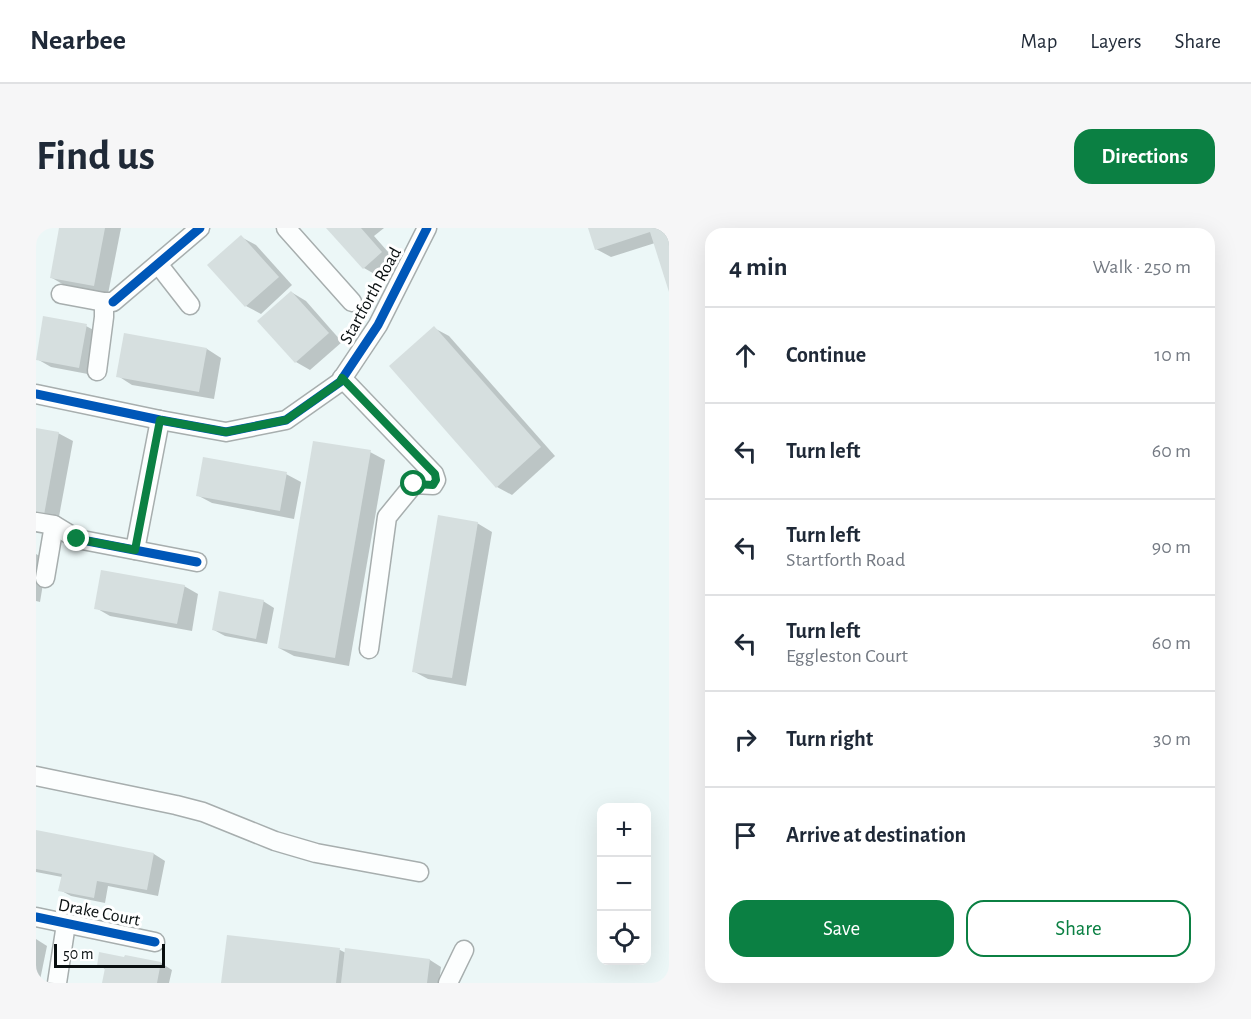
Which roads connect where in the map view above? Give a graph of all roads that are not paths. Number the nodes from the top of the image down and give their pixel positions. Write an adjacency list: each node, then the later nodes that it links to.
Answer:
1 (200, 228): 4 (street)
2 (286, 228): 7 (street)
3 (427, 228): 10 (street, Startforth Road)
4 (158, 264): 6 (street); 8 (street)
5 (61, 294): 6 (street)
6 (108, 302): 9 (street)
7 (352, 302)
8 (190, 305)
9 (97, 371)
10 (342, 378): 12 (street, Startforth Road); 17 (street)
11 (36, 394): 12 (street, Startforth Road)
12 (160, 420): 14 (street)
13 (45, 524): 14 (street); 16 (street)
14 (135, 550): 15 (street)
15 (197, 562)
16 (45, 578)
17 (369, 649)
18 (36, 776): 19 (street)
19 (419, 872)
20 (36, 917): 21 (street, Drake Court)
21 (66, 924): 22 (street, Drake Court); 24 (street, Drake Court)
22 (154, 942)
23 (464, 950): 25 (street)
24 (57, 983)
25 (448, 983)

